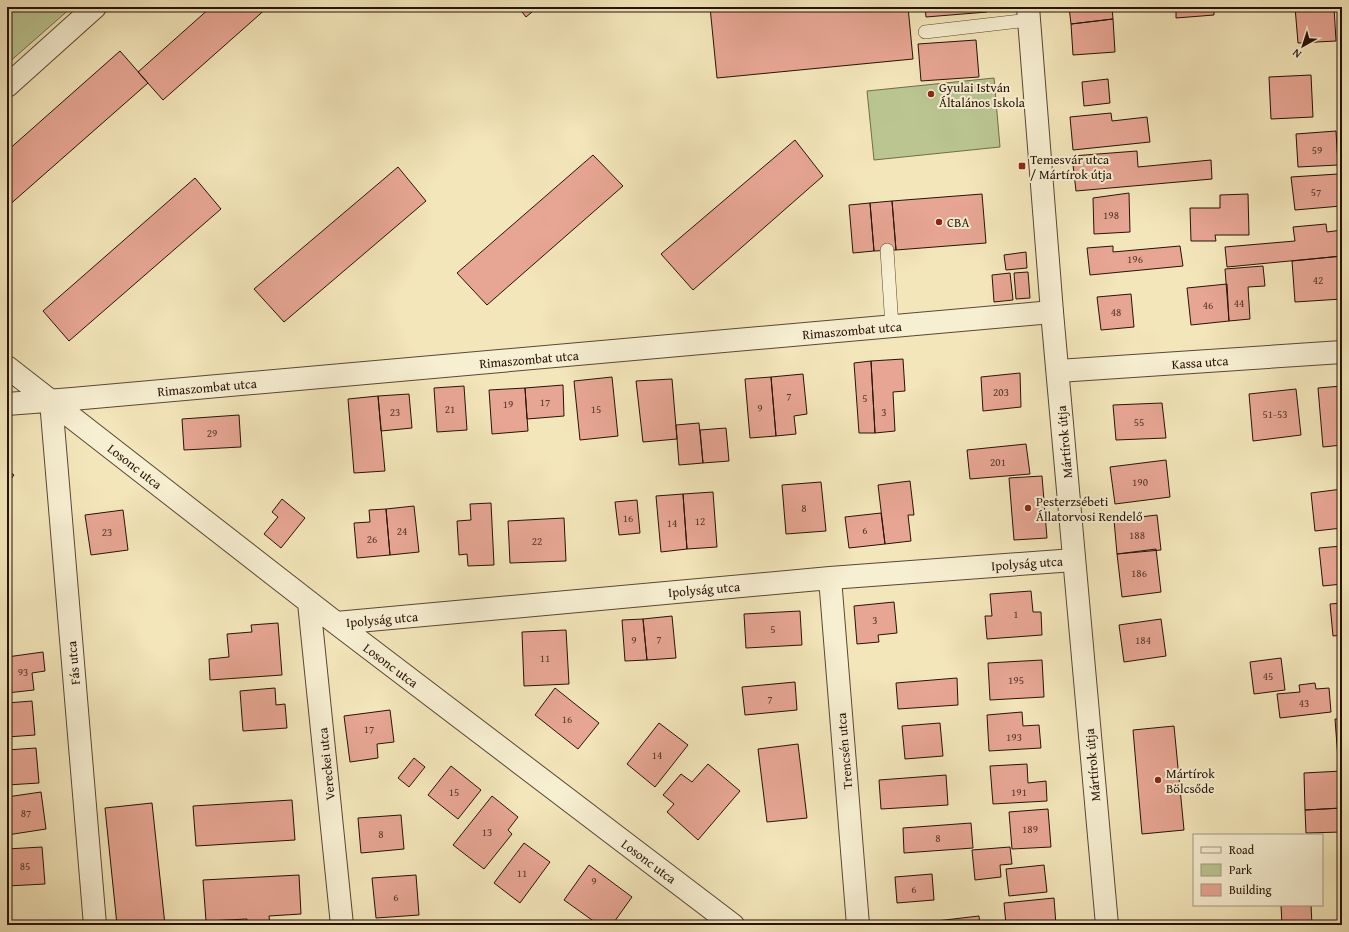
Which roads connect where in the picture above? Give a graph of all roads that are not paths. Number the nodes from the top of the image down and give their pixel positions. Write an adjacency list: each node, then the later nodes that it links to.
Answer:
1 (95, 7): 4 (street)
2 (1028, 14): 3 (lane); 6 (street, Mártírok útja)
3 (925, 32)
4 (7, 86)
5 (887, 250): 7 (lane)
6 (1052, 312): 7 (street, Rimaszombat utca); 10 (street, Mártírok útja)
7 (892, 327): 11 (street, Rimaszombat utca)
8 (1342, 352): 10 (street, Kassa utca)
9 (7, 367): 11 (street, Losonc utca)
10 (1058, 371): 13 (street, Mártírok útja)
11 (51, 401): 12 (street, Rimaszombat utca); 15 (street, Losonc utca); 17 (street, Fás utca)
12 (7, 404)
13 (1074, 560): 14 (street, Ipolyság utca); 21 (street, Mártírok útja)
14 (830, 578): 16 (street, Ipolyság utca); 20 (street, Trencsén utca)
15 (309, 603): 16 (street, Losonc utca); 18 (street, Vereckei utca)
16 (336, 623): 19 (street, Losonc utca)
17 (95, 925)
18 (342, 925)
19 (733, 925)
20 (858, 925)
21 (1106, 925)

